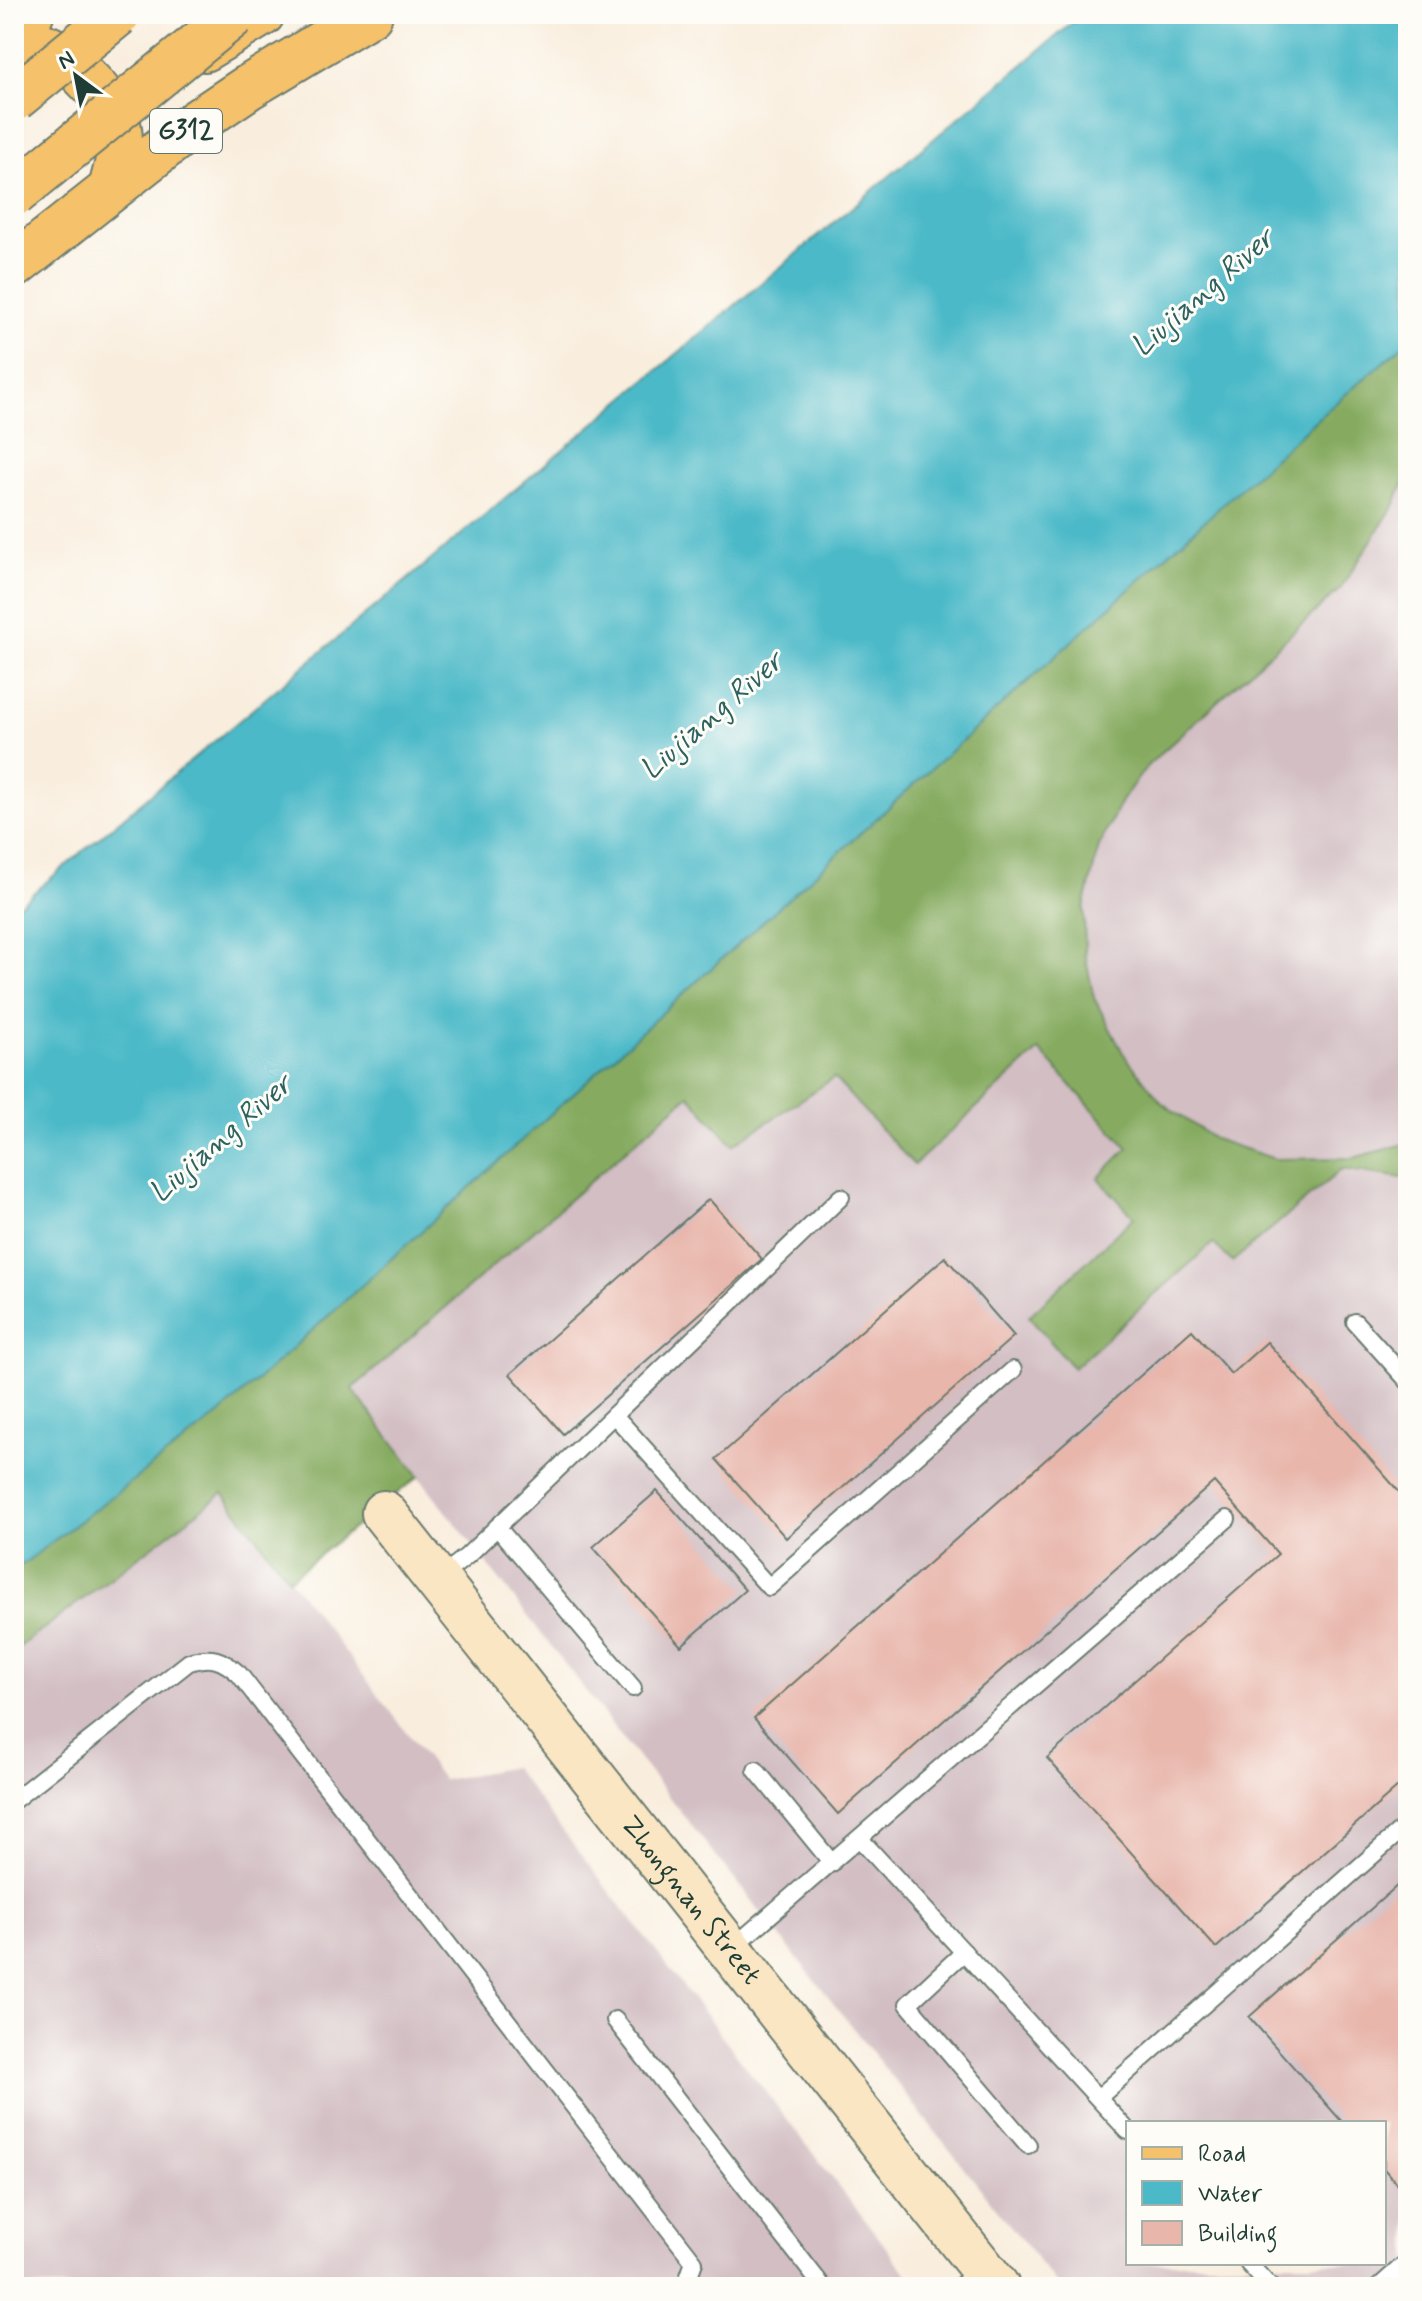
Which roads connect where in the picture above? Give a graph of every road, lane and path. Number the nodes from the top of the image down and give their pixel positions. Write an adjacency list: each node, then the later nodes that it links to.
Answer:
1 (31, 14): 6 (main road)
2 (118, 14): 9 (main road, bridge)
3 (235, 14): 8 (main road, G312, bridge)
4 (262, 14): 8 (main road, bridge)
5 (370, 14): 10 (main road, G312)
6 (14, 28)
7 (14, 42): 10 (main road)
8 (154, 79): 11 (main road, G312, bridge)
9 (14, 99)
10 (111, 188): 12 (main road, G312)
11 (14, 194)
12 (14, 266)
13 (841, 1197): 17 (lane)
14 (1355, 1322): 16 (lane)
15 (1013, 1370): 17 (lane)
16 (1408, 1381)
17 (614, 1415): 20 (lane)
18 (384, 1513): 21 (street, Zhongnan Street)
19 (1227, 1519): 26 (lane)
20 (497, 1527): 21 (lane); 22 (lane)
21 (437, 1580): 28 (street, Zhongnan Street)
22 (633, 1688)
23 (756, 1770): 27 (lane)
24 (14, 1800): 37 (lane)
25 (1408, 1824): 31 (lane)
26 (860, 1839): 27 (lane); 29 (lane)
27 (832, 1863): 28 (lane)
28 (730, 1950): 36 (street, Zhongnan Street)
29 (964, 1952): 31 (lane); 33 (lane)
30 (615, 2020): 38 (lane)
31 (1098, 2098): 32 (lane)
32 (1126, 2129)
33 (1028, 2145)
34 (1408, 2261): 40 (lane)
35 (1250, 2265): 39 (lane)
36 (979, 2281)
37 (685, 2287)
38 (823, 2287)
39 (1270, 2287)
40 (1379, 2287)

